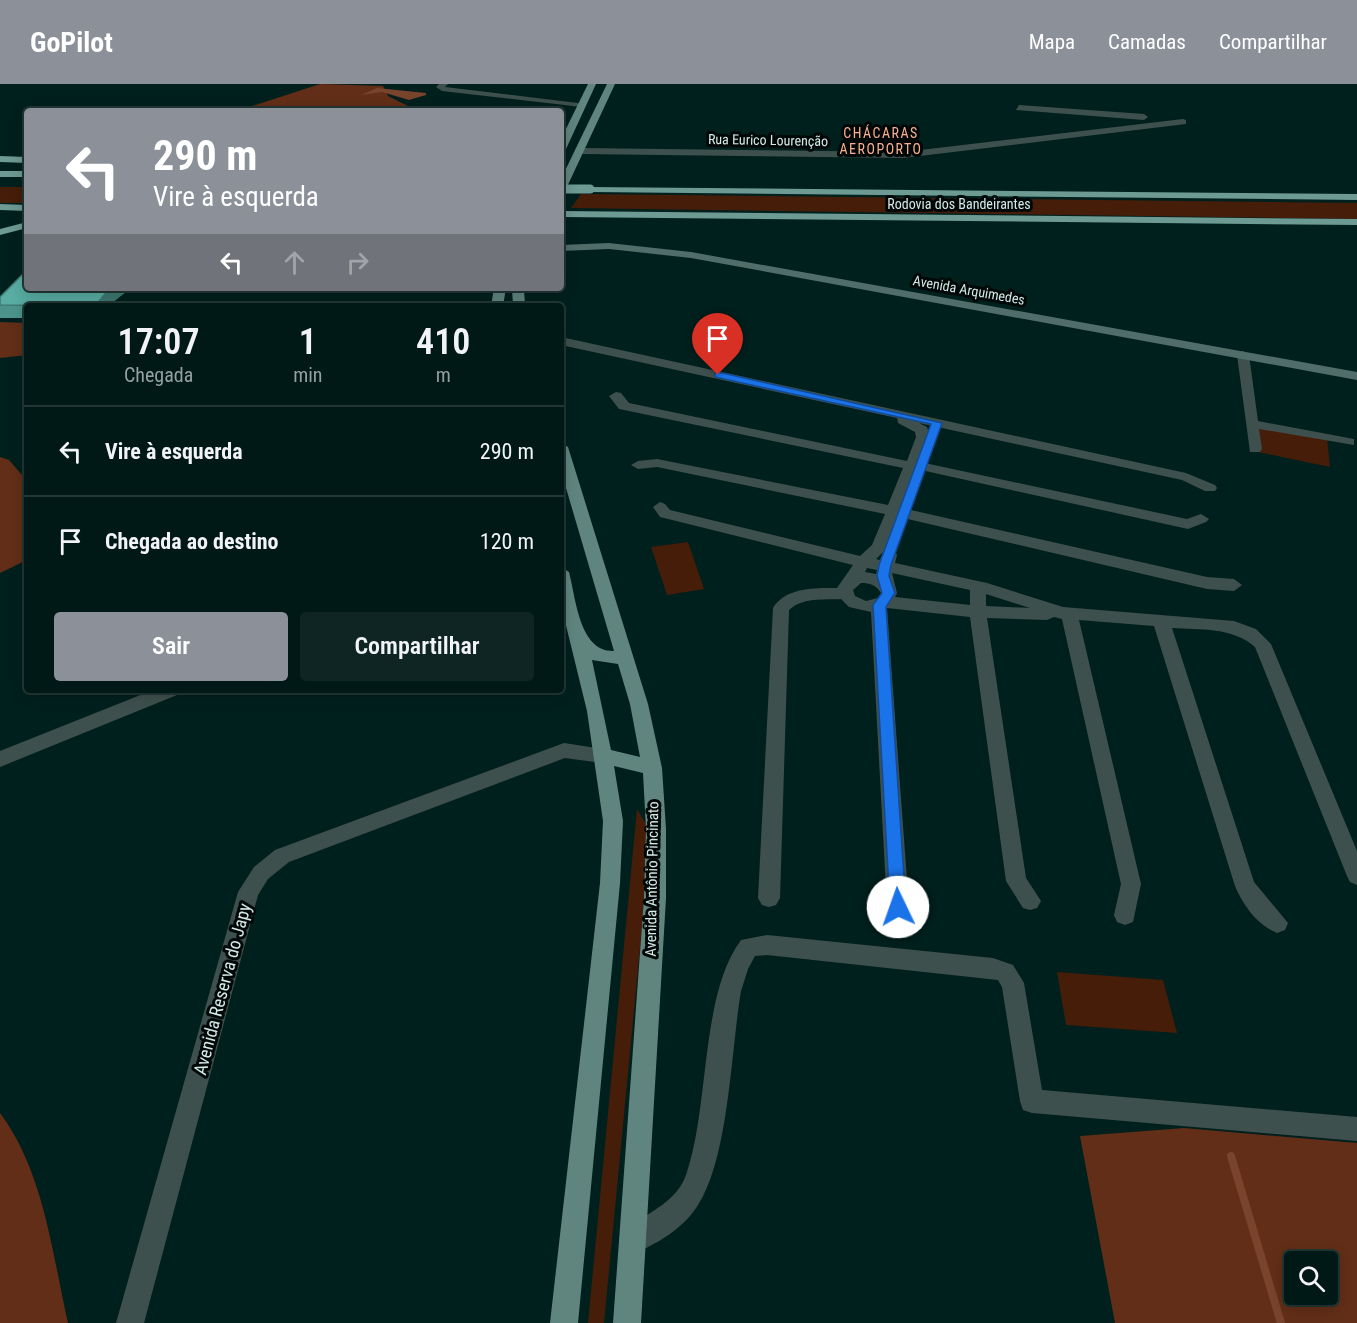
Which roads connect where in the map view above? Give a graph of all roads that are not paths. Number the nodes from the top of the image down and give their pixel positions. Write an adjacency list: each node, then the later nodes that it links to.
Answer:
1 (592, 84): 4 (main road)
2 (443, 86): 4 (street)
3 (606, 90): 4 (main road); 9 (main road)
4 (582, 104): 8 (main road)
5 (1019, 108): 6 (street, Rua Eurico Lourenção)
6 (1169, 122): 7 (street, Rua Eurico Lourenção); 9 (street, Rua Eurico Lourenção)
7 (1183, 122)
8 (564, 143)
9 (581, 151): 16 (main road)
10 (0, 159): 11 (highway)
11 (24, 160)
12 (0, 174): 13 (highway)
13 (24, 174)
14 (0, 182): 15 (highway)
15 (24, 183)
16 (564, 183)
17 (564, 189): 18 (highway, Rodovia dos Bandeirantes, bridge)
18 (1357, 197)
19 (0, 207): 20 (highway)
20 (24, 207)
21 (564, 214): 22 (highway, Rodovia dos Bandeirantes)
22 (1357, 222)
23 (24, 226): 24 (highway)
24 (0, 232)
25 (565, 246): 28 (main road, Avenida Arquimedes)
26 (564, 342): 31 (street)
27 (564, 351): 37 (street)
28 (1243, 355): 29 (main road, Avenida Arquimedes); 32 (street)
29 (1357, 376)
30 (616, 396): 37 (street)
31 (936, 423): 37 (street); 38 (street)
32 (1253, 424): 33 (street); 34 (street)
33 (1349, 442)
34 (1255, 449)
35 (564, 457): 53 (main road, Avenida Antônio Pincinato)
36 (638, 465): 40 (street)
37 (917, 466): 40 (street); 41 (street)
38 (1210, 488)
39 (660, 507): 42 (street)
40 (899, 513): 42 (street); 43 (street); 45 (street)
41 (1201, 519)
42 (863, 562): 43 (street); 46 (street)
43 (885, 565): 47 (street); 48 (street)
44 (564, 583): 52 (main road)
45 (1234, 585)
46 (848, 586): 48 (street); 48 (street); 59 (street)
47 (978, 587): 49 (street); 50 (street)
48 (884, 598): 49 (street); 61 (street)
49 (978, 612): 50 (street); 60 (street)
50 (1065, 614): 51 (street); 62 (street)
51 (1161, 621): 58 (street); 63 (street)
52 (578, 636): 53 (main road); 55 (main road)
53 (624, 657): 57 (main road, Avenida Antônio Pincinato)
54 (164, 693): 56 (street)
55 (602, 755): 57 (main road); 66 (street, Avenida Reserva do Japy); 67 (main road)
56 (0, 759)
57 (652, 768): 65 (main road, Avenida Antônio Pincinato)
58 (1357, 876)
59 (769, 898)
60 (1030, 901)
61 (898, 907)
62 (1125, 915)
63 (1277, 923)
64 (1357, 1129): 65 (street)
65 (633, 1241): 68 (main road, Avenida Antônio Pincinato)
66 (130, 1323)
67 (564, 1323)
68 (627, 1323)

